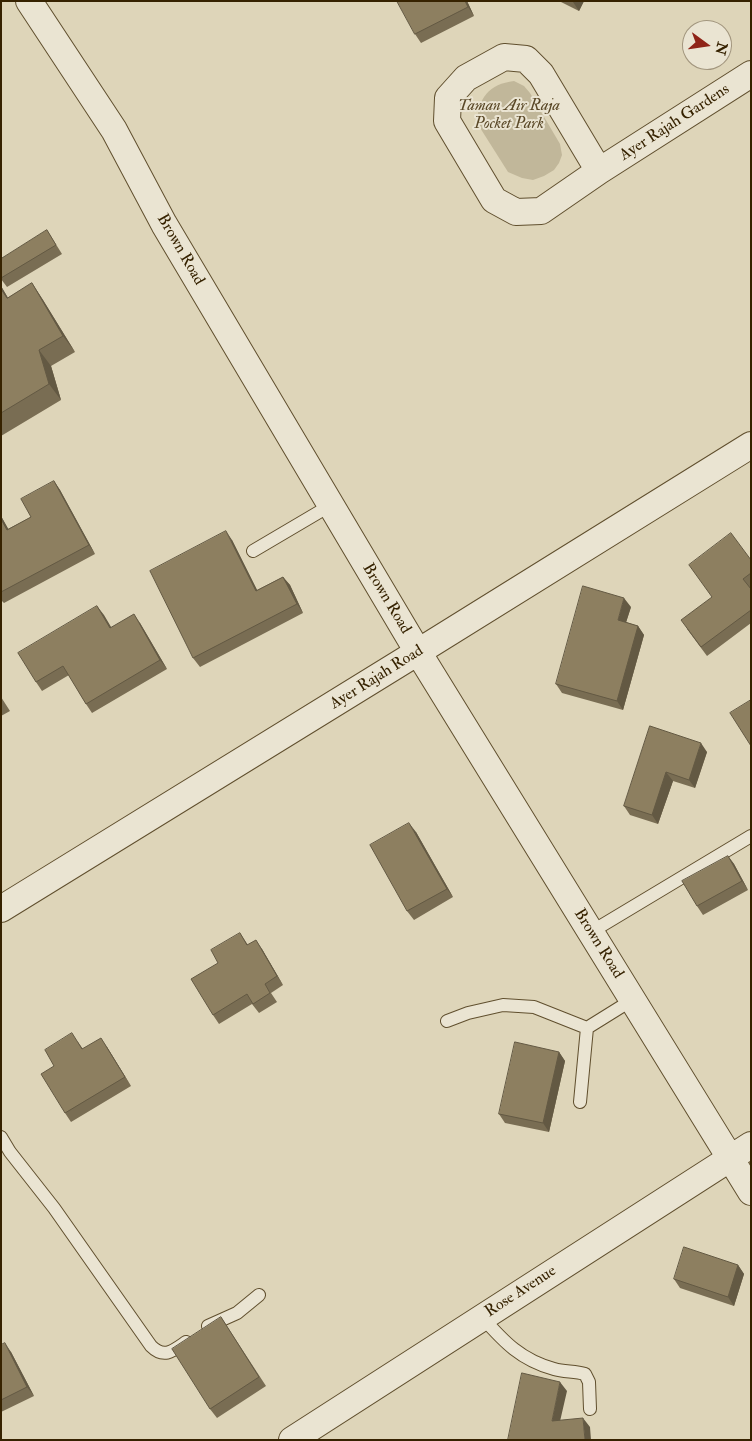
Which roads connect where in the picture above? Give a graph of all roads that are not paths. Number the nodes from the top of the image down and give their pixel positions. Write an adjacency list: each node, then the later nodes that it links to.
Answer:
1 (29, 1): 5 (street, Brown Road)
2 (751, 74): 3 (street, Ayer Rajah Gardens)
3 (599, 171): 3 (street, Ayer Rajah Gardens)
4 (751, 445): 7 (street, Ayer Rajah Road)
5 (330, 505): 6 (lane); 7 (street, Brown Road)
6 (253, 551)
7 (418, 652): 9 (street, Ayer Rajah Road); 10 (street, Brown Road)
8 (751, 836): 10 (lane)
9 (1, 909)
10 (591, 932): 11 (street, Brown Road)
11 (632, 1000): 13 (lane); 16 (street, Brown Road)
12 (447, 1021): 13 (lane)
13 (587, 1028): 14 (lane)
14 (580, 1102)
15 (1, 1137): 18 (lane)
16 (740, 1151): 17 (street, Brown Road); 19 (street, Rose Avenue)
17 (751, 1192)
18 (259, 1295)
19 (482, 1317): 20 (lane); 21 (street, Rose Avenue)
20 (590, 1409)
21 (292, 1440)

